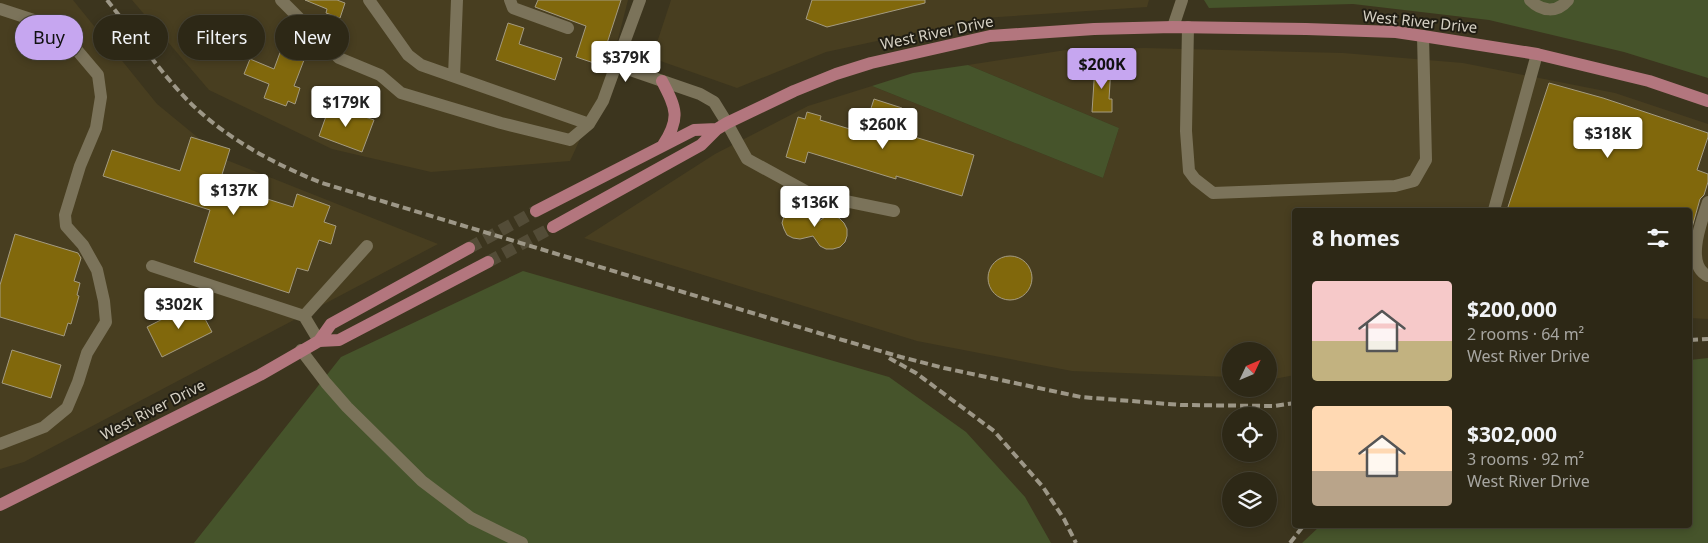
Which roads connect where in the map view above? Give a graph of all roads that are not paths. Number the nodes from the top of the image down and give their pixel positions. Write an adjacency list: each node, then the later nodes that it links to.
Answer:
1 (281, 0): 19 (street)
2 (369, 0): 16 (street)
3 (456, 0): 16 (street)
4 (510, 0): 12 (street)
5 (640, 0): 15 (street)
6 (1182, 0): 10 (street)
7 (1530, 0): 8 (street)
8 (1568, 0)
9 (0, 9): 35 (street)
10 (1174, 27): 11 (main road, West River Drive); 20 (main road, West River Drive)
11 (1188, 27): 13 (main road, West River Drive); 13 (street)
12 (568, 28)
13 (1423, 36): 14 (main road, West River Drive)
14 (1537, 54): 18 (main road, West River Drive); 23 (street)
15 (616, 65): 17 (street); 19 (street)
16 (454, 76): 19 (street)
17 (662, 81): 20 (street); 21 (main road)
18 (1708, 102)
19 (589, 124)
20 (722, 126): 21 (main road, West River Drive); 25 (street); 26 (main road, West River Drive)
21 (663, 146): 24 (main road, West River Drive)
22 (1708, 202): 31 (street)
23 (1495, 208)
24 (536, 211)
25 (894, 211)
26 (553, 227)
27 (367, 246): 32 (street)
28 (469, 248): 33 (main road, West River Drive)
29 (488, 262): 33 (main road, West River Drive)
30 (152, 266): 32 (street)
31 (1708, 276)
32 (304, 316): 33 (street)
33 (319, 341): 34 (main road, West River Drive)
34 (301, 350): 36 (main road, West River Drive); 37 (street)
35 (0, 444)
36 (0, 504)
37 (522, 543)

